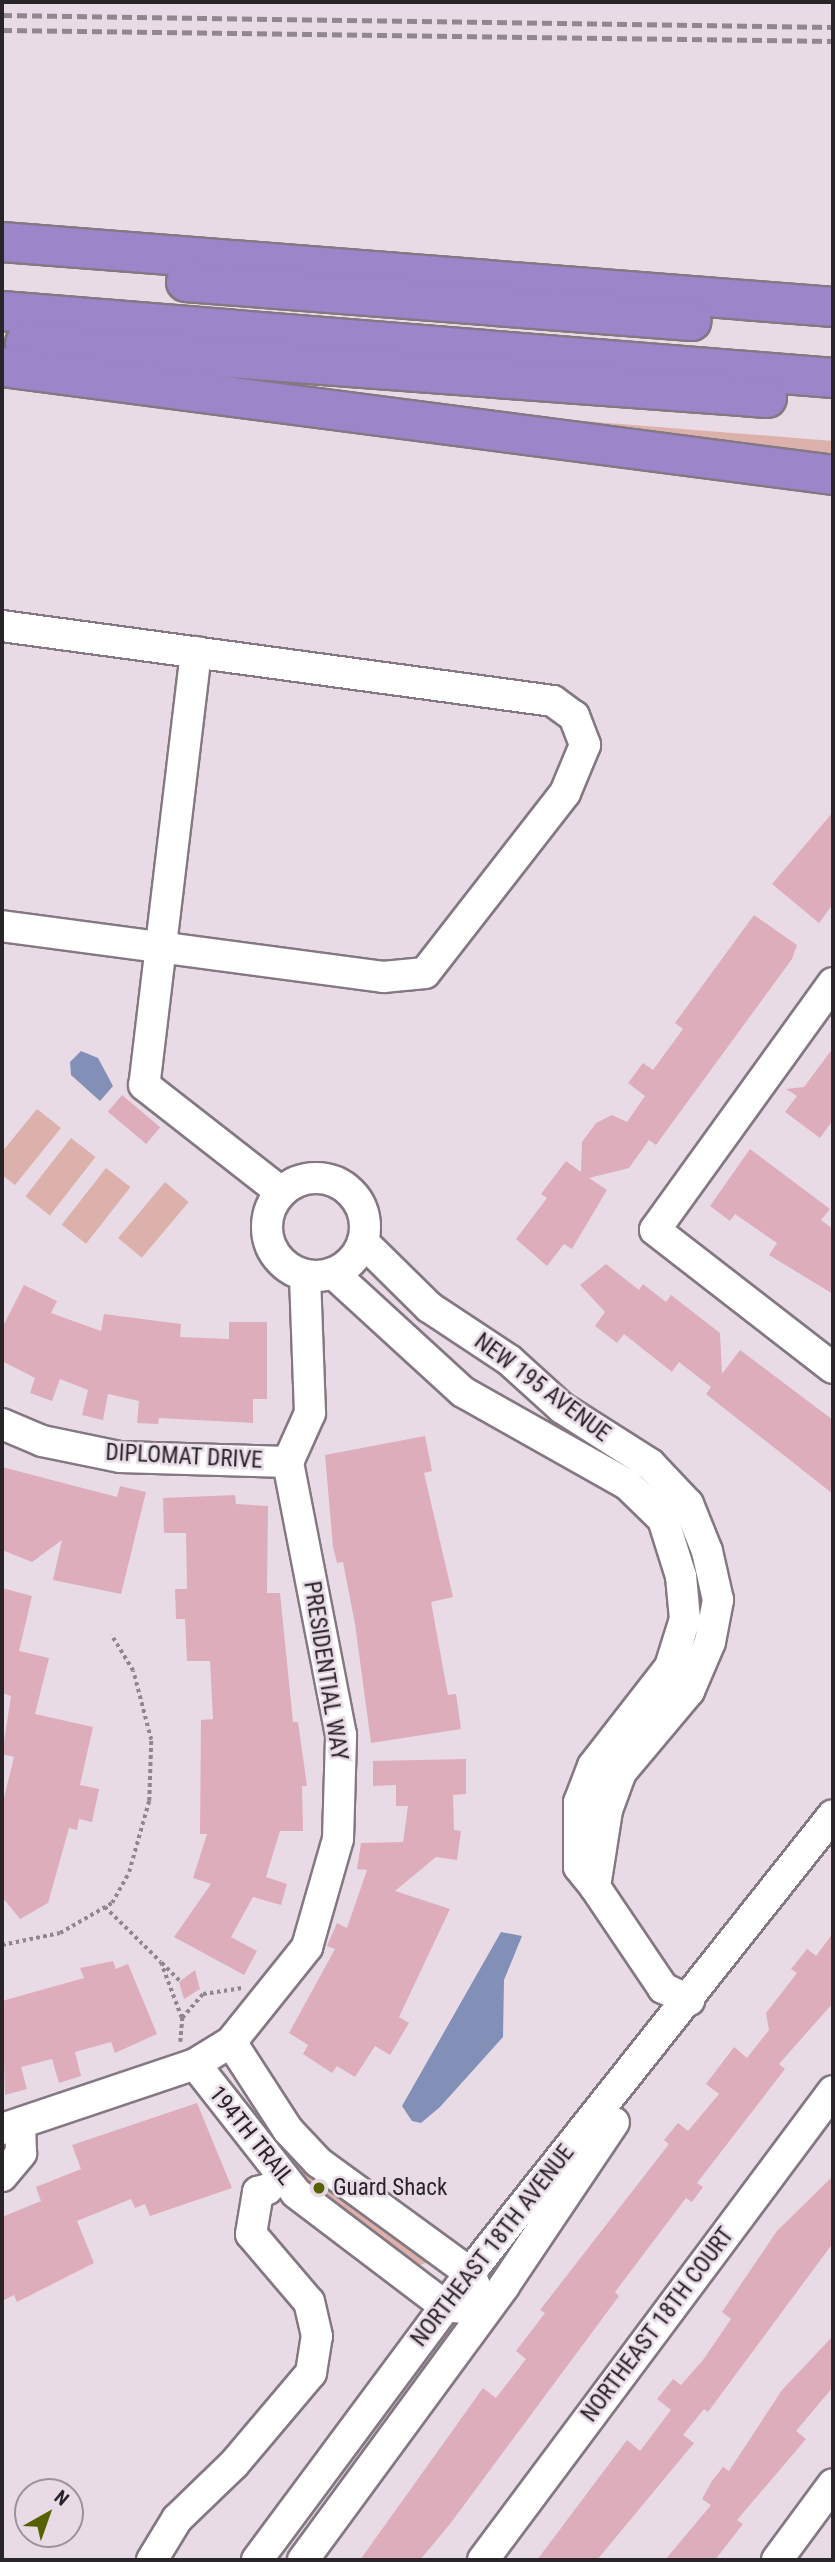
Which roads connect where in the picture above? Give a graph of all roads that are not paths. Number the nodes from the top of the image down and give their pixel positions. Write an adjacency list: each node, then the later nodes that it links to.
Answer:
1 (2, 242): 3 (highway)
2 (2, 267): 5 (highway)
3 (833, 307)
4 (2, 311): 8 (highway)
5 (833, 330)
6 (2, 341): 9 (highway)
7 (2, 367): 10 (highway)
8 (833, 378)
9 (833, 402)
10 (833, 475)
11 (2, 626): 12 (street)
12 (196, 652): 14 (street); 14 (street)
13 (2, 926): 14 (street)
14 (157, 948): 16 (street)
15 (829, 998): 20 (street)
16 (281, 1192): 17 (street); 18 (street)
17 (363, 1242): 18 (street); 19 (street, NEW 195 AVENUE)
18 (319, 1274): 21 (street, NEW 195 AVENUE); 23 (street)
19 (479, 1340): 21 (street); 25 (street, NEW 195 AVENUE)
20 (833, 1368)
21 (446, 1376): 25 (street, NEW 195 AVENUE)
22 (2, 1424): 23 (street, DIPLOMAT DRIVE)
23 (288, 1462): 28 (street, PRESIDENTIAL WAY)
24 (833, 1815): 26 (street, NORTHEAST 18TH AVENUE)
25 (595, 1888): 27 (street, NEW 195 AVENUE)
26 (738, 1939): 27 (street, NORTHEAST 18TH AVENUE); 37 (street, NORTHEAST 18TH AVENUE)
27 (689, 2000): 35 (street, NORTHEAST 18TH AVENUE)
28 (230, 2042): 29 (street, PRESIDENTIAL WAY); 32 (street, 194TH TRAIL)
29 (191, 2066): 31 (street, PRESIDENTIAL WAY); 34 (street, 194TH TRAIL)
30 (833, 2091): 42 (street, NORTHEAST 18TH COURT)
31 (11, 2127): 33 (street, PRESIDENTIAL WAY)
32 (299, 2142): 34 (street); 35 (street, 194TH TRAIL)
33 (2, 2176)
34 (271, 2179): 36 (street, 194TH TRAIL); 39 (street)
35 (470, 2273): 36 (street, NORTHEAST 18TH AVENUE); 37 (street)
36 (445, 2306): 37 (street); 40 (street, NORTHEAST 18TH AVENUE)
37 (485, 2311): 41 (street, NORTHEAST 18TH AVENUE)
38 (833, 2484): 43 (street)
39 (152, 2560)
40 (257, 2560)
41 (303, 2560)
42 (483, 2560)
43 (777, 2560)

